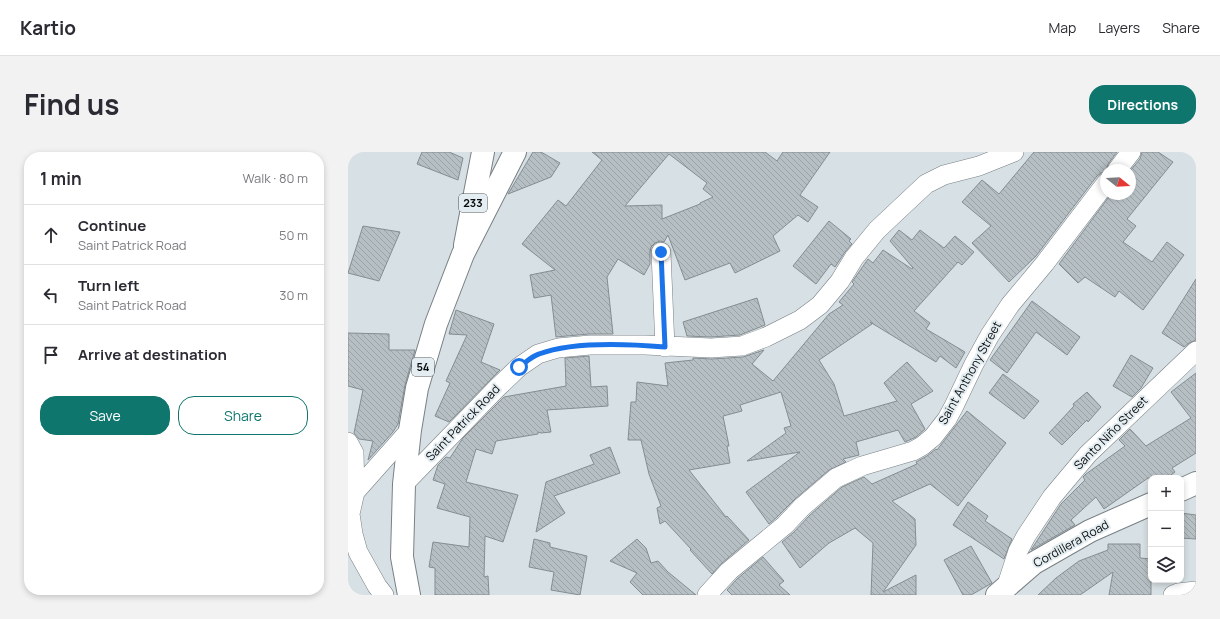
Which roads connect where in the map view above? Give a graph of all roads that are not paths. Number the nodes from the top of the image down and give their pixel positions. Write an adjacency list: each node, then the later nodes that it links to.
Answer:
1 (483, 152): 8 (main road, 233)
2 (515, 152): 8 (main road, 54)
3 (1014, 152): 9 (street, Saint Patrick Road)
4 (1130, 152): 5 (street)
5 (1121, 164)
6 (1100, 191): 22 (street, Saint Anthony Street)
7 (661, 252): 9 (street)
8 (463, 254): 11 (main road, 54)
9 (665, 347): 13 (street, Saint Patrick Road)
10 (1196, 351): 18 (street, Santo Niño Street)
11 (410, 430): 13 (main road, 54); 16 (street)
12 (348, 442): 16 (street)
13 (404, 484): 21 (main road, 54)
14 (1196, 484): 15 (main road)
15 (1184, 489)
16 (355, 492): 20 (street)
17 (1148, 505): 18 (main road, Cordillera Road)
18 (1002, 591)
19 (1196, 591): 23 (street)
20 (384, 595)
21 (409, 595)
22 (707, 595)
23 (1174, 595)

